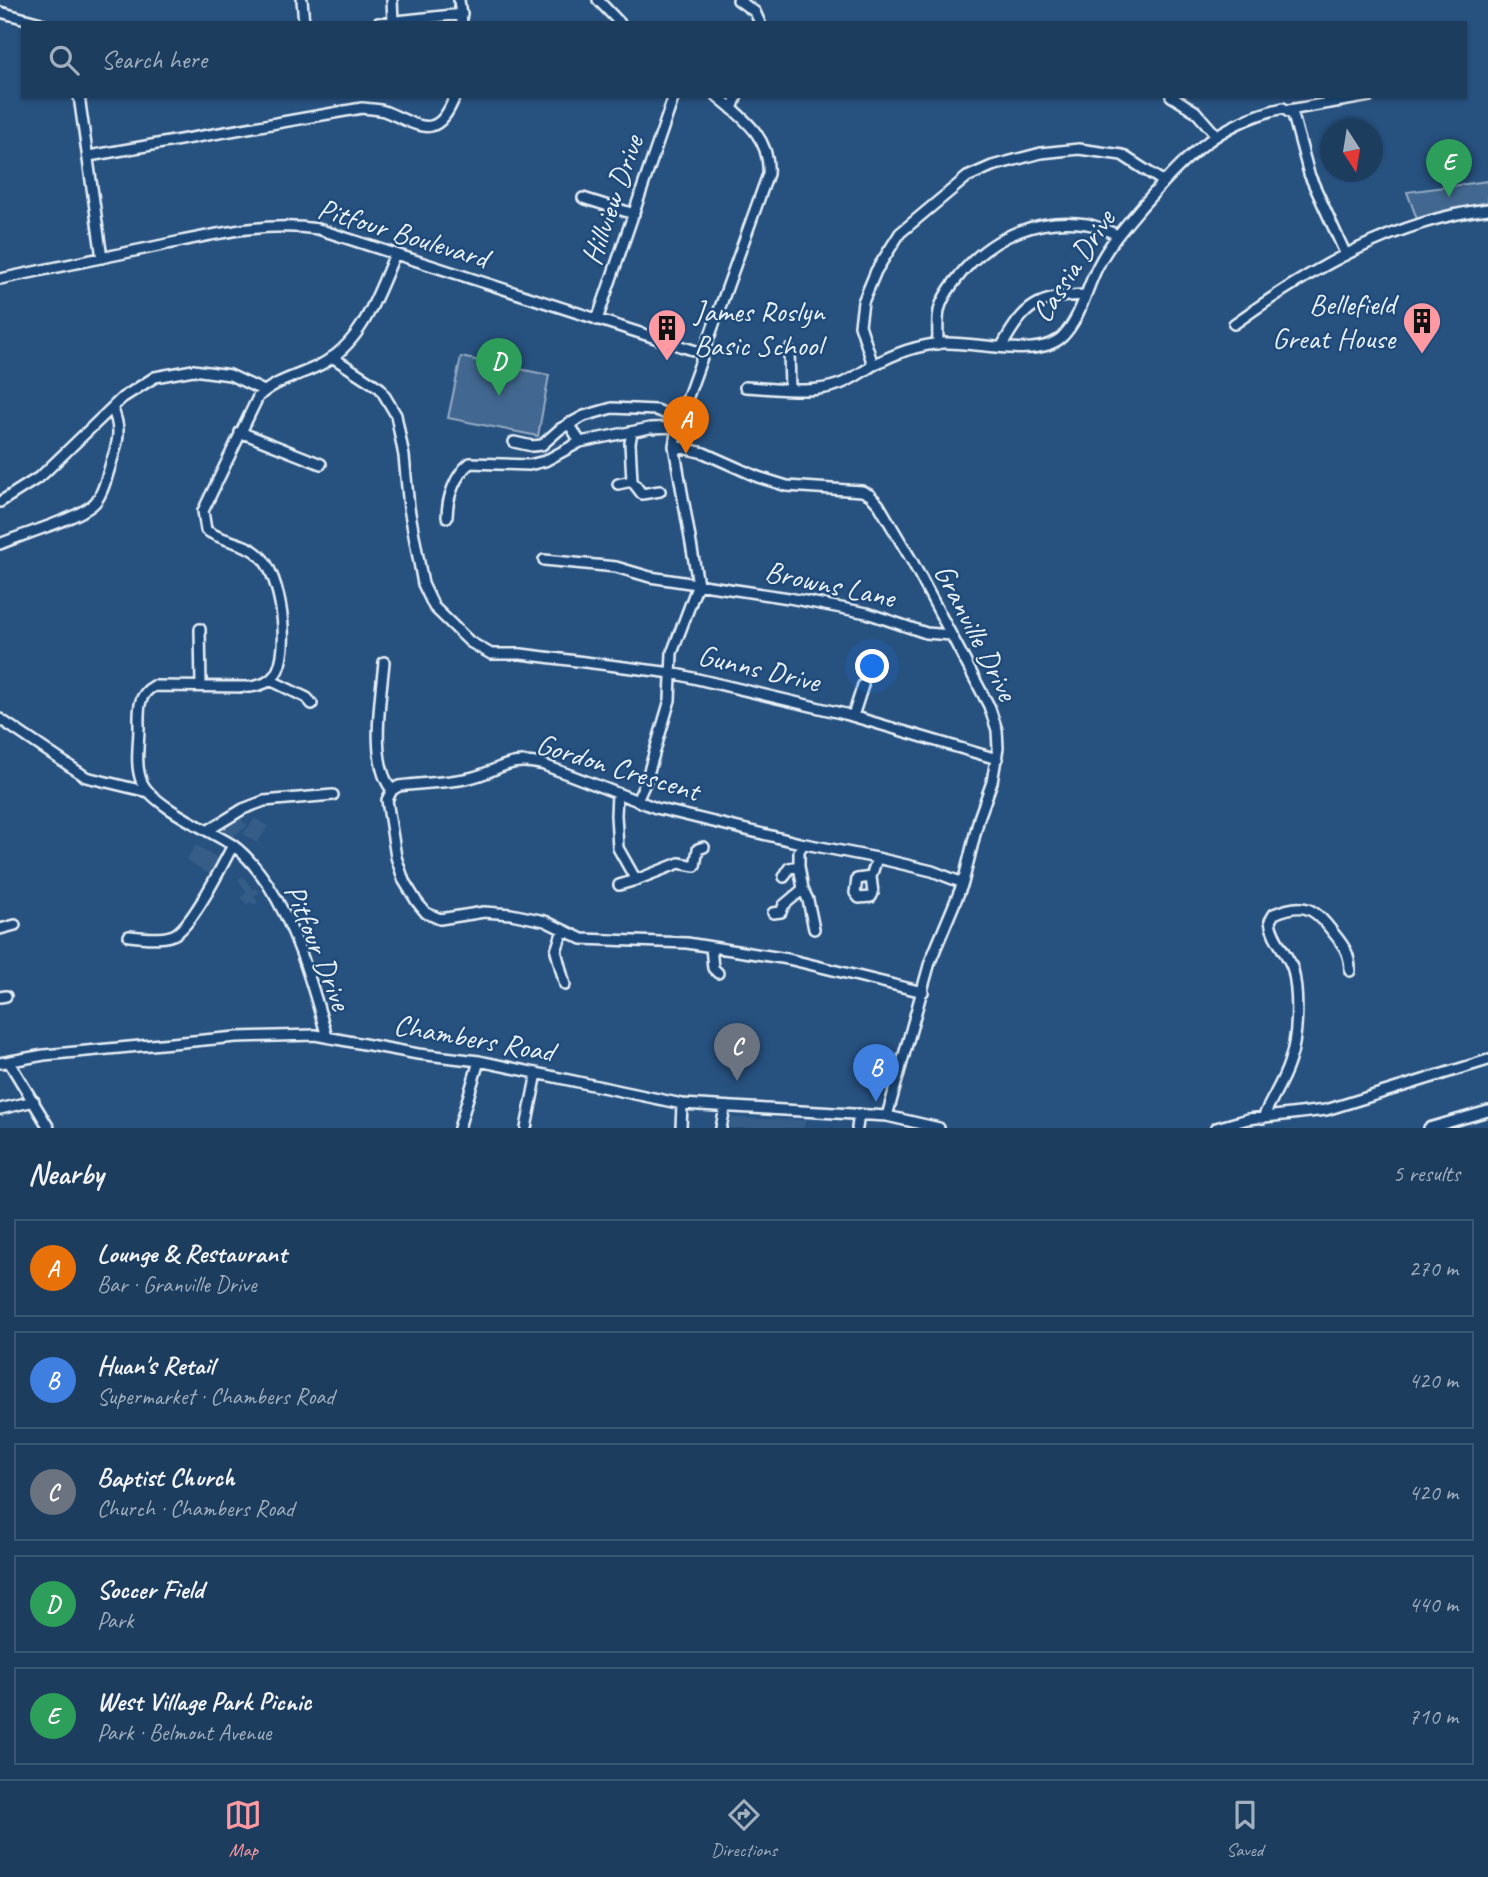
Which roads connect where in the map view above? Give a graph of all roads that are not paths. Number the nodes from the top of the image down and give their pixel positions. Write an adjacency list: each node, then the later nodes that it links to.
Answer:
1 (302, 0): 9 (street)
2 (392, 0): 10 (street)
3 (458, 0): 7 (street)
4 (598, 0): 11 (street)
5 (738, 0): 12 (street)
6 (0, 12): 8 (street)
7 (462, 19): 10 (street)
8 (34, 21)
9 (304, 21)
10 (393, 21)
11 (618, 21)
12 (759, 21)
13 (79, 98): 23 (street)
14 (454, 98): 23 (street)
15 (673, 98): 27 (street, Hillview Drive)
16 (719, 98): 20 (street)
17 (736, 98): 20 (street)
18 (1174, 98): 22 (street)
19 (1358, 98): 21 (street, Cassia Drive)
20 (732, 109): 39 (street)
21 (1289, 110): 22 (street, Cassia Drive); 30 (street)
22 (1216, 135): 24 (street, Cassia Drive)
23 (89, 156): 31 (street)
24 (1164, 182): 28 (street, Cassia Drive); 41 (street)
25 (583, 198): 27 (street)
26 (1488, 209): 30 (street)
27 (634, 214): 34 (street, Hillview Drive)
28 (1118, 235): 33 (street, Cassia Drive); 36 (street)
29 (395, 254): 31 (street, Pitfour Boulevard); 34 (street, Pitfour Boulevard); 40 (street)
30 (1346, 255): 35 (street)
31 (102, 258): 32 (street, Pitfour Boulevard)
32 (0, 279)
33 (1085, 295): 37 (street); 37 (street, Cassia Drive)
34 (597, 320): 39 (street, Pitfour Boulevard)
35 (1234, 324)
36 (937, 344): 37 (street, Cassia Drive); 41 (street, Cassia Drive)
37 (1002, 346)
38 (789, 350): 43 (street)
39 (702, 353): 47 (street)
40 (332, 357): 44 (street); 65 (street, Gunns Drive)
41 (873, 365): 43 (street, Cassia Drive)
42 (745, 387): 43 (street, Cassia Drive)
43 (790, 389)
44 (264, 391): 45 (street); 48 (street)
45 (112, 408): 57 (street); 59 (street)
46 (569, 423): 47 (street); 50 (street); 51 (street)
47 (678, 423): 49 (street); 52 (street)
48 (240, 432): 53 (street); 66 (street)
49 (632, 432): 51 (street); 54 (street)
50 (514, 442)
51 (580, 442): 58 (street)
52 (674, 446): 61 (street); 63 (street, Granville Drive)
53 (321, 464)
54 (632, 481): 55 (street); 56 (street)
55 (618, 484)
56 (660, 491)
57 (0, 502)
58 (447, 516)
59 (0, 544)
60 (544, 560): 61 (street, Browns Lane)
61 (698, 583): 63 (street, Browns Lane); 65 (street)
62 (200, 629): 68 (street)
63 (951, 635): 72 (street, Granville Drive)
64 (384, 662): 73 (street)
65 (671, 673): 70 (street, Gunns Drive); 77 (street)
66 (270, 680): 68 (street); 69 (street)
67 (863, 685): 70 (street)
68 (201, 686): 74 (street)
69 (312, 704)
70 (853, 716): 72 (street, Gunns Drive)
71 (0, 719): 74 (street)
72 (997, 759): 87 (street, Granville Drive)
73 (392, 790): 75 (street, Gordon Crescent); 94 (street)
74 (148, 792): 78 (street, Pitfour Drive)
75 (617, 794): 77 (street, Gordon Crescent); 86 (street)
76 (333, 795): 78 (street)
77 (637, 801): 79 (street, Gordon Crescent)
78 (207, 831): 80 (street, Pitfour Drive)
79 (803, 844): 82 (street, Gordon Crescent); 83 (street)
80 (233, 845): 95 (street); 101 (street, Pitfour Drive)
81 (704, 847): 86 (street)
82 (877, 858): 85 (street); 87 (street, Gordon Crescent)
83 (799, 866): 84 (street); 89 (street)
84 (784, 877)
85 (870, 877)
86 (636, 880): 88 (street)
87 (963, 883): 100 (street, Granville Drive)
88 (619, 885)
89 (803, 889): 90 (street); 93 (street)
90 (773, 913)
91 (15, 925): 92 (street)
92 (0, 929)
93 (814, 929)
94 (563, 930): 96 (street); 99 (street)
95 (129, 936)
96 (711, 947): 98 (street); 100 (street)
97 (1350, 971): 113 (street)
98 (718, 973)
99 (565, 985)
100 (923, 992): 112 (street, Granville Drive)
101 (327, 1037): 103 (street, Chambers Road); 104 (street, Chambers Road)
102 (1488, 1060): 113 (street)
103 (479, 1061): 105 (street, Chambers Road); 115 (street)
104 (5, 1063): 106 (street)
105 (537, 1073): 107 (street, Chambers Road); 116 (street)
106 (34, 1101): 109 (street); 114 (street)
107 (682, 1104): 108 (street, Chambers Road); 117 (street)
108 (725, 1108): 111 (street, Chambers Road); 118 (street)
109 (0, 1110)
110 (1488, 1111): 122 (street)
111 (859, 1114): 112 (street, Chambers Road); 119 (street)
112 (887, 1116): 120 (street, Chambers Road)
113 (1263, 1118): 121 (street)
114 (49, 1128)
115 (459, 1128)
116 (526, 1128)
117 (681, 1128)
118 (721, 1128)
119 (858, 1128)
120 (935, 1128)
121 (1216, 1128)
122 (1429, 1128)

